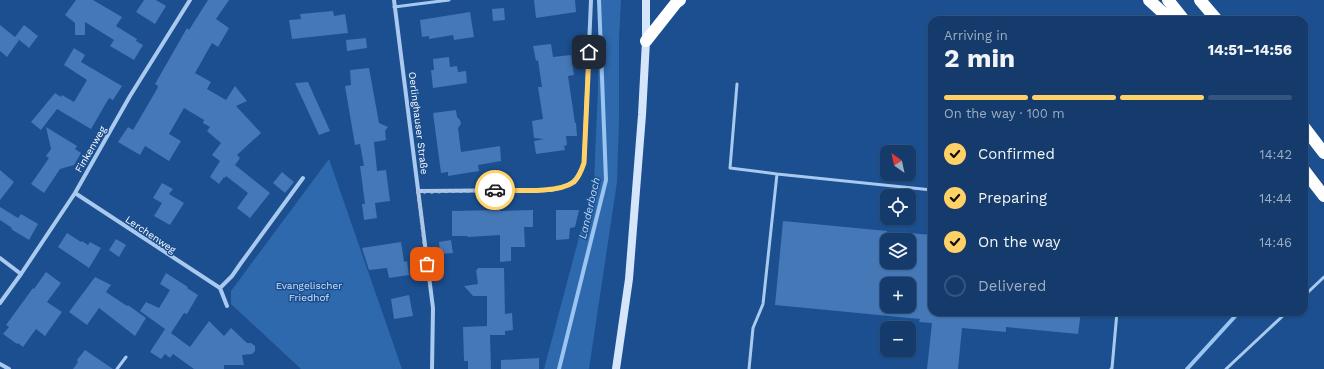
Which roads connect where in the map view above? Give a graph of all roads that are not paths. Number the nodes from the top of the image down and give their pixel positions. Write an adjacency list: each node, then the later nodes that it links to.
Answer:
1 (190, 0): 23 (street, Finkenweg)
2 (394, 0): 10 (street, Oerlinghauser Straße)
3 (449, 0): 10 (lane)
4 (591, 0): 22 (street)
5 (646, 0): 14 (main road)
6 (680, 0): 14 (highway)
7 (1150, 0): 11 (highway)
8 (1168, 0): 12 (highway)
9 (1200, 0): 13 (highway)
10 (394, 8): 22 (street, Oerlinghauser Straße)
11 (1166, 16)
12 (1181, 16)
13 (1214, 16)
14 (646, 40): 39 (main road)
15 (737, 84): 18 (lane)
16 (1308, 132): 17 (highway)
17 (1324, 153)
18 (778, 174): 21 (lane); 40 (lane)
19 (1308, 175): 24 (highway)
20 (303, 178): 28 (street)
21 (928, 190)
22 (418, 192): 38 (street, Oerlinghauser Straße)
23 (75, 193): 26 (street, Finkenweg); 28 (street, Lerchenweg)
24 (1324, 196)
25 (0, 258): 26 (street)
26 (21, 274): 30 (street, Finkenweg)
27 (1324, 277): 29 (lane)
28 (220, 288): 31 (street)
29 (1308, 292)
30 (0, 303)
31 (227, 306)
32 (1117, 316): 41 (lane)
33 (1283, 316): 42 (lane)
34 (126, 357): 37 (lane)
35 (0, 364): 36 (street)
36 (9, 369)
37 (118, 369)
38 (432, 369)
39 (616, 369)
40 (749, 369)
41 (1111, 369)
42 (1226, 369)

